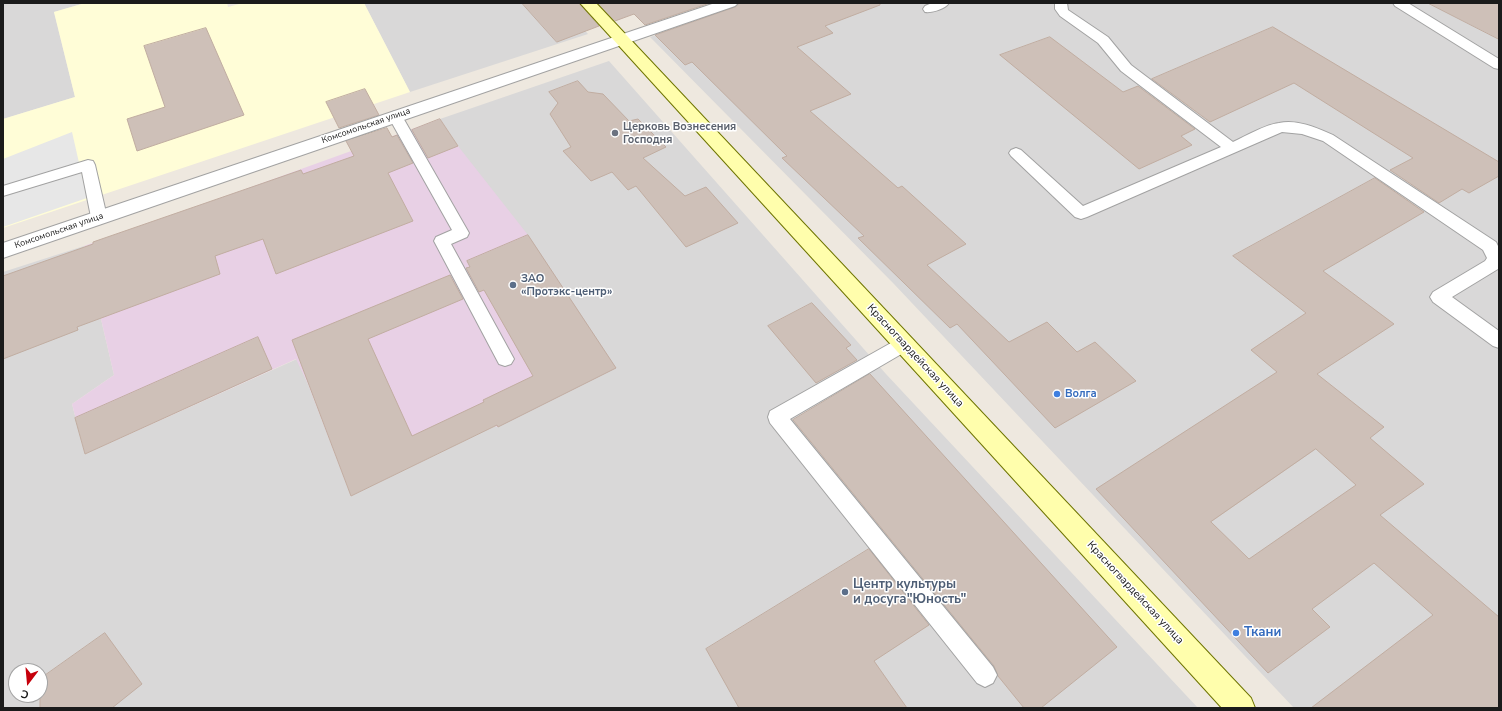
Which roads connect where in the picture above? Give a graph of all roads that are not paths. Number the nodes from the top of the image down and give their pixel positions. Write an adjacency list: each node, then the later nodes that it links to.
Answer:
1 (588, 3): 7 (street, Красногвардейская улица)
2 (730, 3): 7 (street, Комсомольская улица)
3 (943, 3): 6 (lane)
4 (1061, 3): 10 (lane)
5 (1399, 3): 8 (lane)
6 (929, 9)
7 (622, 40): 9 (street, Комсомольская улица); 16 (street, Красногвардейская улица)
8 (1499, 65)
9 (395, 116): 13 (street, Комсомольская улица); 17 (lane)
10 (1232, 148): 11 (lane); 15 (lane)
11 (1016, 154)
12 (3, 191): 13 (lane)
13 (99, 217): 14 (street, Комсомольская улица)
14 (3, 251)
15 (1499, 341)
16 (904, 344): 18 (lane); 19 (street, Красногвардейская улица)
17 (505, 359)
18 (985, 675)
19 (1241, 708)

